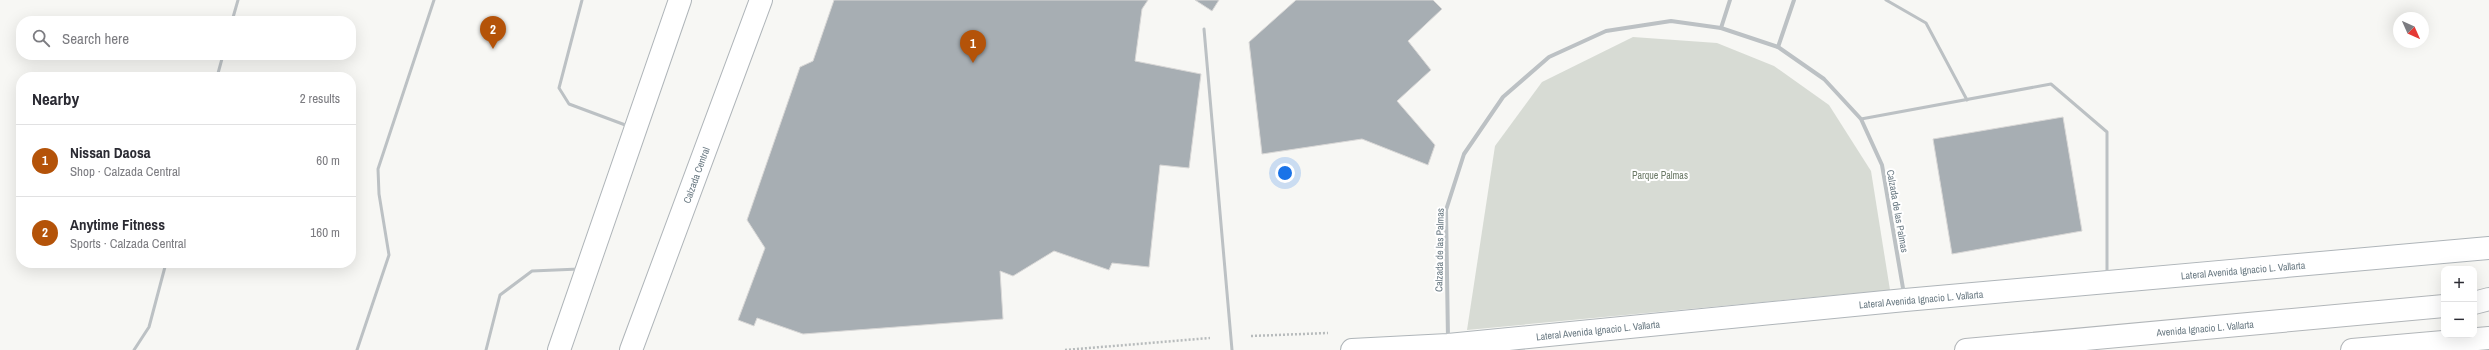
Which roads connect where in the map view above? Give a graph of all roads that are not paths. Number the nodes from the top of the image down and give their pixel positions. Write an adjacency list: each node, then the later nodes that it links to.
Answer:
1 (238, 0): 9 (lane)
2 (434, 0): 31 (lane)
3 (582, 0): 17 (lane)
4 (680, 0): 17 (main road)
5 (761, 0): 34 (main road, Calzada Central)
6 (1730, 0): 10 (street)
7 (1794, 0): 12 (street)
8 (1886, 0): 15 (lane)
9 (233, 16)
10 (1721, 28): 12 (street, Calzada de las Palmas); 29 (street, Calzada de las Palmas)
11 (1204, 29): 35 (lane)
12 (1778, 47): 16 (street, Calzada de las Palmas)
13 (222, 60): 14 (lane)
14 (218, 72)
15 (1968, 100): 16 (lane); 21 (lane)
16 (1861, 119): 23 (street, Calzada de las Palmas)
17 (636, 128): 20 (main road)
18 (2489, 248): 21 (main road, Lateral Avenida Ignacio L. Vallarta)
19 (165, 268): 30 (lane)
20 (587, 269): 32 (lane); 33 (main road)
21 (2107, 282): 23 (main road, Lateral Avenida Ignacio L. Vallarta)
22 (2489, 299): 24 (main road)
23 (1905, 300): 29 (main road, Lateral Avenida Ignacio L. Vallarta)
24 (2477, 302)
25 (2489, 302): 26 (main road)
26 (2477, 303)
27 (2441, 306): 37 (main road, Avenida Ignacio L. Vallarta)
28 (2489, 338): 38 (main road)
29 (1448, 345): 36 (main road, Lateral Avenida Ignacio L. Vallarta)
30 (134, 350)
31 (357, 350)
32 (486, 350)
33 (559, 350)
34 (631, 350)
35 (1232, 350)
36 (1352, 350)
37 (1966, 350)
38 (2352, 350)

